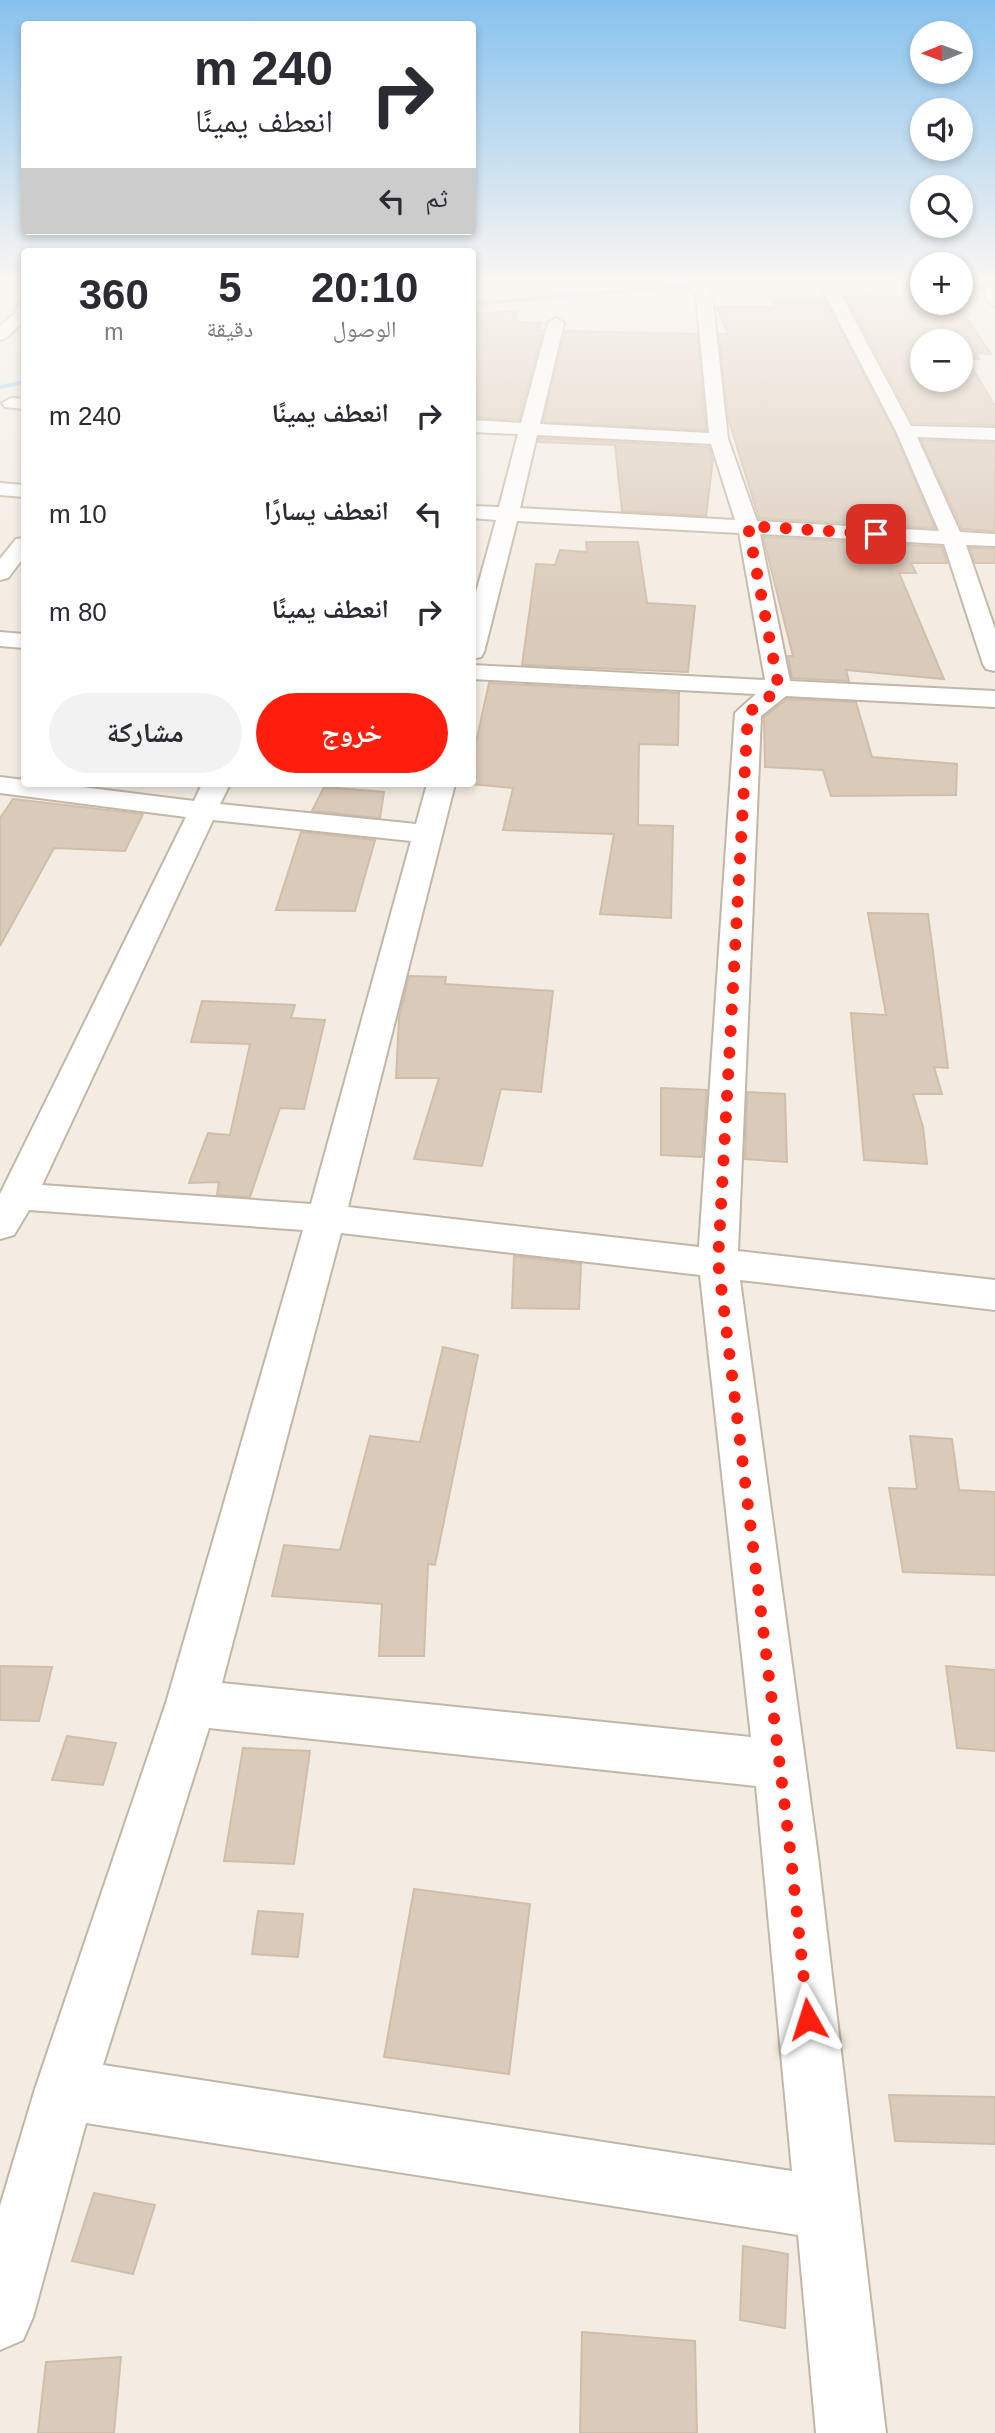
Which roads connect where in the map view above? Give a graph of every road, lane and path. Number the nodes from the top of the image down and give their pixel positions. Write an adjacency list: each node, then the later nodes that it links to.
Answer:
1 (537, 394): 5 (street)
2 (713, 394): 8 (street)
3 (885, 394): 6 (street)
4 (476, 426): 5 (street)
5 (528, 429): 8 (street); 12 (street)
6 (905, 431): 7 (street); 14 (street)
7 (995, 434)
8 (719, 439): 13 (street)
9 (0, 489): 10 (street)
10 (21, 490)
11 (476, 512): 12 (street)
12 (510, 514): 13 (street); 18 (street)
13 (748, 526): 14 (street); 23 (street)
14 (953, 539): 15 (street); 21 (street)
15 (995, 540)
16 (21, 548): 17 (street)
17 (0, 573)
18 (476, 637)
19 (0, 639): 20 (street)
20 (21, 641)
21 (995, 664)
22 (476, 672): 23 (street)
23 (779, 689): 24 (street); 33 (street)
24 (995, 699)
25 (0, 785): 26 (street)
26 (21, 786)
27 (32, 787): 29 (street)
28 (440, 787): 30 (street)
29 (210, 798): 30 (street); 31 (street)
30 (429, 834): 32 (street)
31 (9, 1211): 32 (street)
32 (326, 1218): 33 (street); 35 (street)
33 (718, 1261): 34 (street); 36 (street)
34 (995, 1295)
35 (191, 1703): 36 (street); 37 (street)
36 (778, 1763): 38 (street)
37 (65, 2089): 38 (street); 39 (street)
38 (827, 2208): 40 (street)
39 (0, 2317)
40 (851, 2433)

